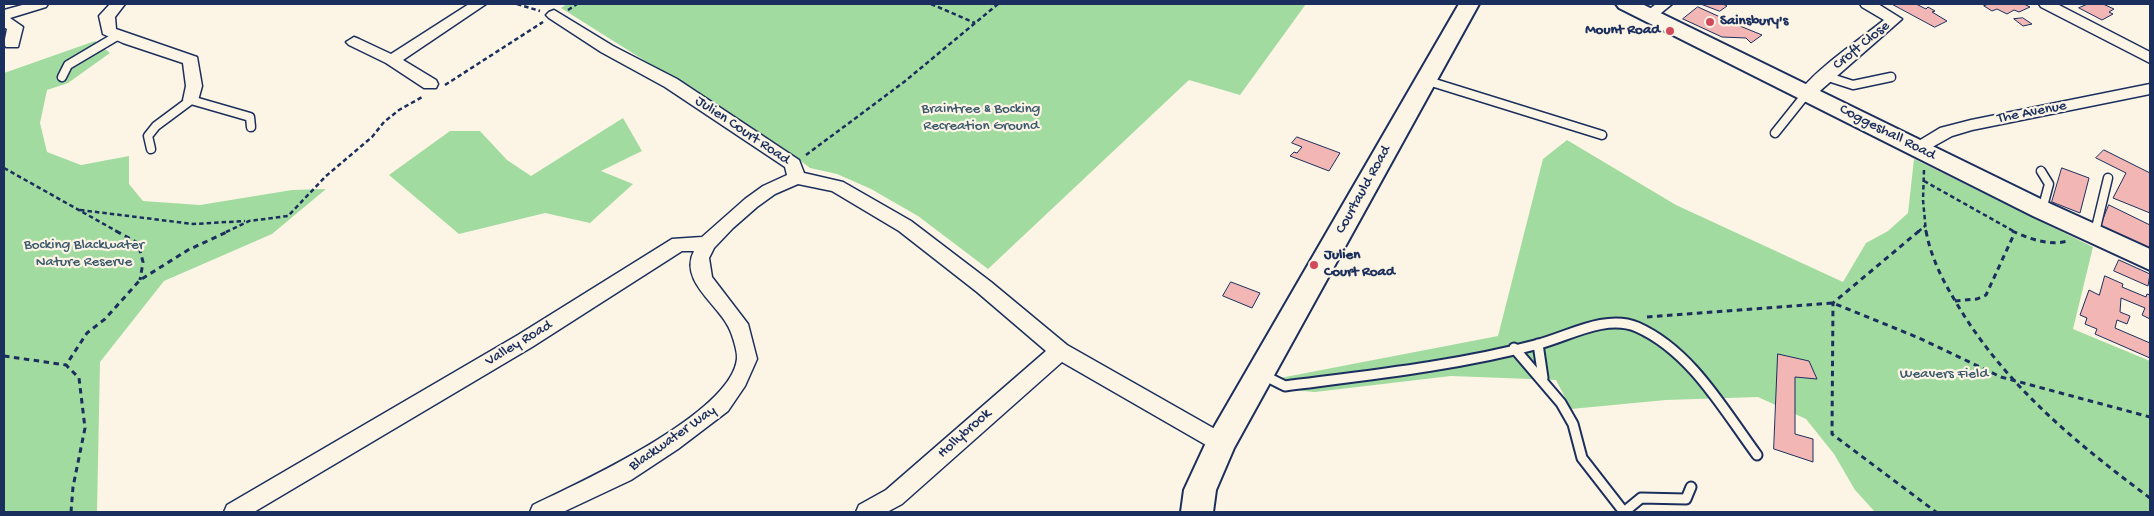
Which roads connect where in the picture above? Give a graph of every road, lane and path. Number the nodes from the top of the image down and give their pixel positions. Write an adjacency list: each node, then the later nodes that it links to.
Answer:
1 (41, 4): 12 (street)
2 (118, 4): 16 (street)
3 (479, 4): 20 (street)
4 (517, 4): 13 (path)
5 (931, 4): 15 (path)
6 (998, 4): 15 (path)
7 (1470, 4): 24 (street, Courtauld Road)
8 (1626, 4): 11 (street, Coggeshall Road)
9 (1867, 4): 21 (street, Croft Close)
10 (2046, 4): 19 (street)
11 (1658, 10): 27 (street, Coggeshall Road)
12 (4, 15)
13 (555, 15): 25 (path); 35 (street, Julien Court Road)
14 (4, 21): 18 (street)
15 (976, 23): 35 (path)
16 (117, 36): 22 (lane); 28 (street)
17 (354, 42): 20 (street)
18 (12, 44)
19 (2150, 58)
20 (392, 60): 25 (street)
21 (1824, 76): 23 (lane); 27 (street, Croft Close)
22 (62, 77)
23 (1891, 77)
24 (1425, 80): 31 (lane); 56 (street, Courtauld Road)
25 (432, 89): 41 (path)
26 (2150, 89): 33 (street, The Avenue)
27 (1807, 93): 30 (lane); 33 (street, Coggeshall Road)
28 (191, 100): 29 (lane); 32 (lane)
29 (251, 127)
30 (1775, 133)
31 (1602, 135)
32 (150, 149)
33 (1928, 154): 38 (path); 40 (street, Coggeshall Road)
34 (4, 168): 39 (path)
35 (795, 171): 45 (street); 53 (street, Julien Court Road)
36 (2041, 172): 40 (lane)
37 (2108, 178): 44 (lane)
38 (1923, 181): 42 (path); 43 (path)
39 (76, 209): 41 (path); 47 (path)
40 (2042, 210): 44 (street, Coggeshall Road)
41 (248, 221): 47 (path)
42 (1926, 225): 48 (path); 49 (path)
43 (2015, 232): 44 (path); 48 (path)
44 (2089, 233): 46 (street, Coggeshall Road)
45 (707, 244): 65 (street, Valley Road); 66 (street, Blackwater Way)
46 (2150, 260)
47 (140, 280): 55 (path)
48 (1955, 301): 58 (path)
49 (1833, 303): 50 (path); 58 (path); 70 (path)
50 (1614, 321): 51 (lane); 61 (lane)
51 (1538, 344): 52 (lane); 57 (lane)
52 (1514, 348): 56 (lane); 57 (lane)
53 (1060, 351): 60 (street, Julien Court Road); 67 (street, Hollybrook)
54 (4, 356): 55 (path)
55 (66, 365): 64 (path)
56 (1261, 374): 60 (street, Courtauld Road)
57 (1543, 378): 69 (lane)
58 (2014, 380): 59 (path); 63 (path)
59 (2150, 417)
60 (1221, 443): 68 (street, Courtauld Road)
61 (1757, 455)
62 (1691, 488): 69 (lane)
63 (2150, 498)
64 (71, 512)
65 (234, 512)
66 (541, 512)
67 (867, 512)
68 (1197, 512)
69 (1624, 512)
70 (1936, 512)

